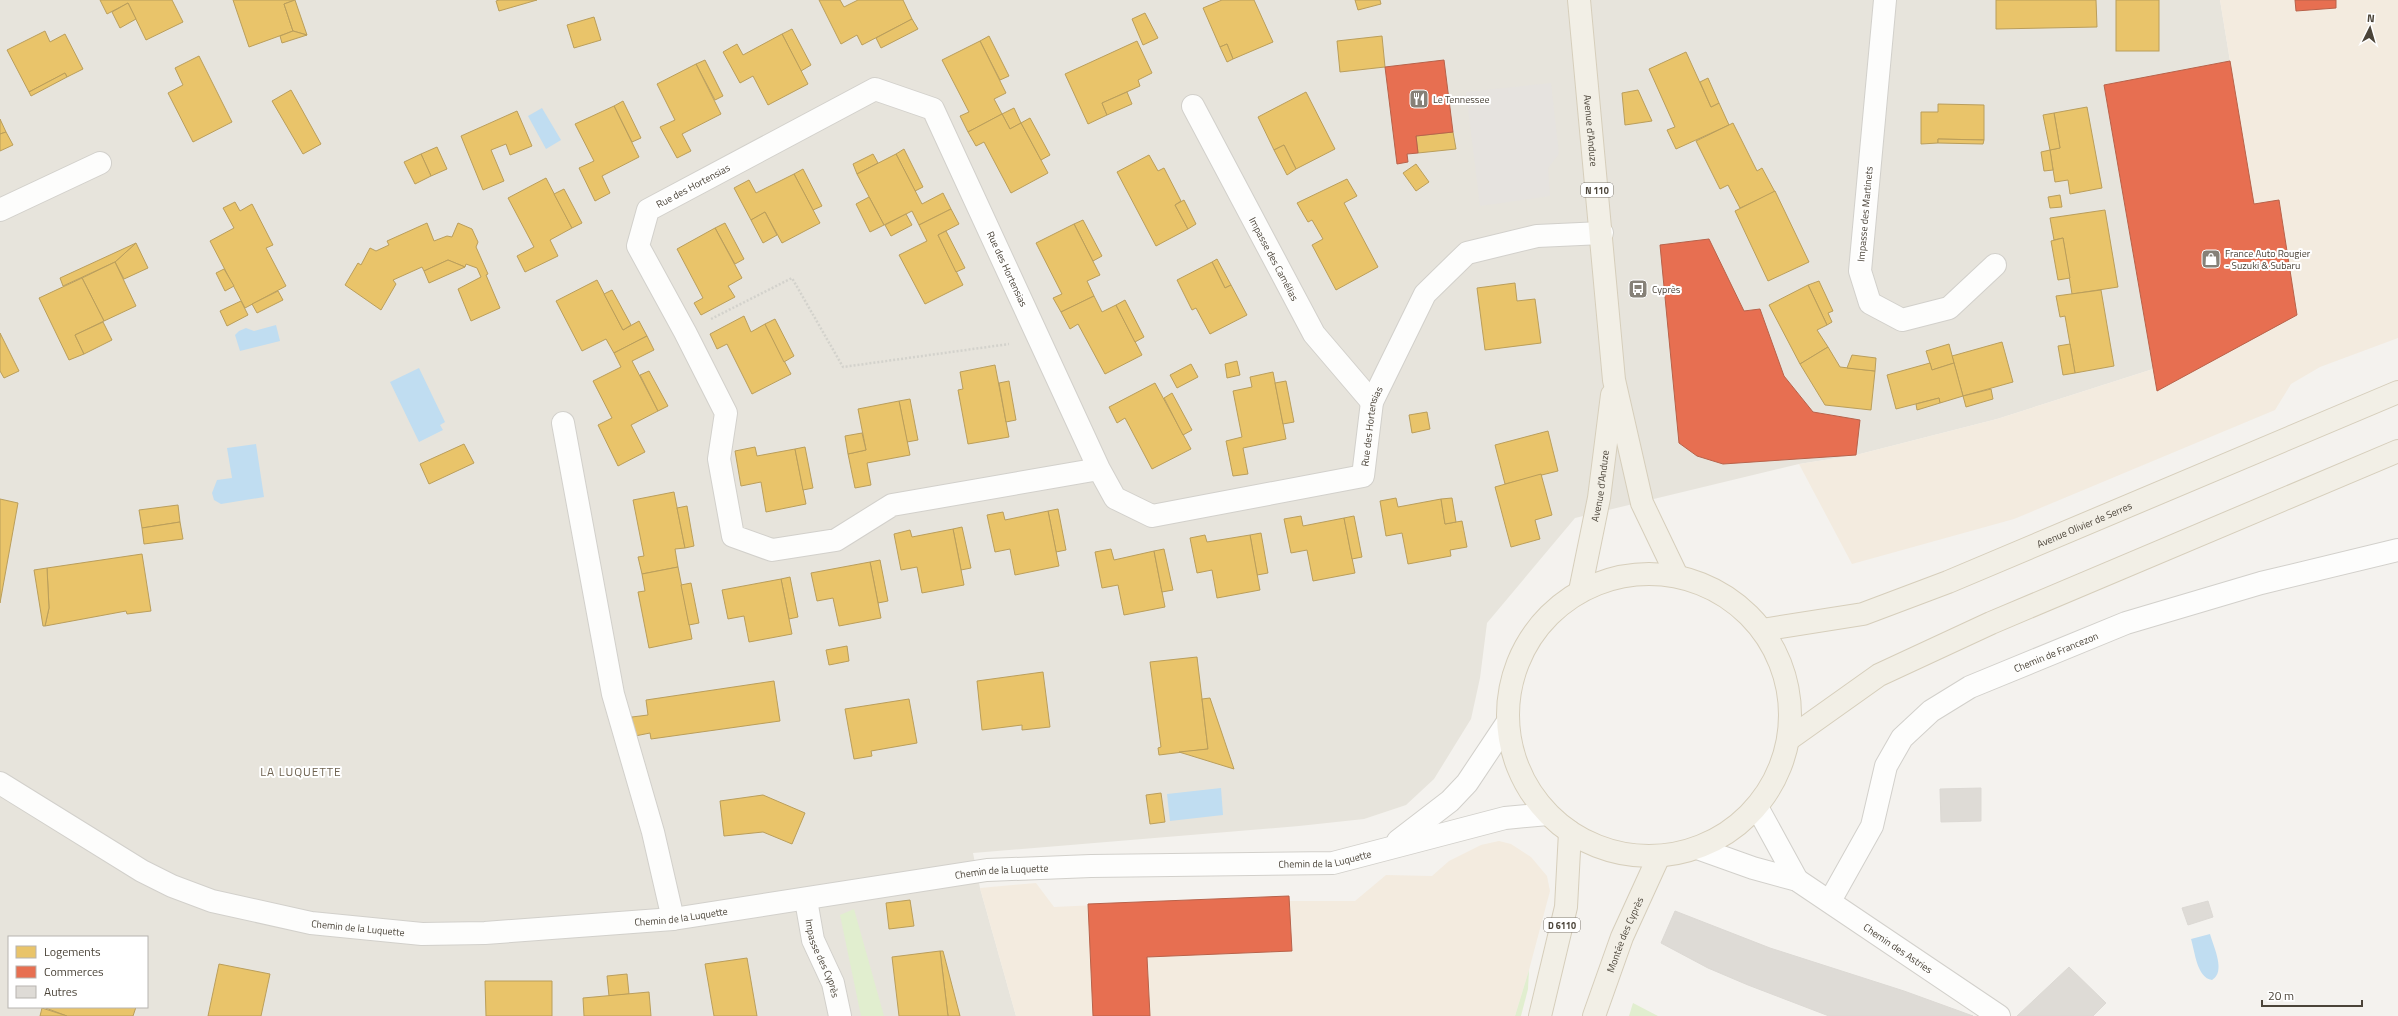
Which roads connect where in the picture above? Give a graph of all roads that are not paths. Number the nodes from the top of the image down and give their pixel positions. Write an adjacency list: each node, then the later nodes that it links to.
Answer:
1 (1579, 0): 6 (main road, Avenue d'Anduze / N 110)
2 (1885, 0): 7 (street, Impasse des Martinets)
3 (1193, 106): 10 (street, Impasse des Camélias)
4 (100, 163): 5 (street)
5 (0, 210)
6 (1602, 233): 8 (main road, Avenue d'Anduze / N 110); 10 (street, Rue des Hortensias)
7 (1995, 265)
8 (1614, 380): 15 (main road, Avenue d'Anduze / N 110); 16 (main road, Avenue d'Anduze / N 110)
9 (2398, 392): 17 (main road, Avenue Olivier de Serres)
10 (1372, 402): 13 (street, Rue des Hortensias)
11 (563, 423): 30 (street)
12 (2398, 451): 19 (main road)
13 (1099, 469): 13 (street, Rue des Hortensias)
14 (2398, 550): 29 (street, Chemin de Francezon)
15 (1677, 576): 16 (main road); 17 (main road)
16 (1580, 591): 18 (main road)
17 (1762, 630): 19 (main road)
18 (1507, 723): 22 (main road); 24 (street, Chemin de la Luquette)
19 (1789, 739): 21 (main road)
20 (0, 783): 30 (street, Chemin de la Luquette)
21 (1757, 807): 25 (main road); 27 (street, Chemin des Astries)
22 (1548, 814): 23 (main road); 24 (street, Chemin de la Luquette)
23 (1570, 832): 26 (main road); 32 (main road, D 6110)
24 (1391, 846): 28 (street, Chemin de la Luquette)
25 (1697, 848): 26 (main road); 27 (street, Chemin des Astries)
26 (1659, 856): 33 (main road, Montée des Cyprès)
27 (1797, 880): 29 (street, Chemin des Astries)
28 (806, 900): 30 (street, Chemin de la Luquette); 31 (street, Impasse des Cyprès)
29 (1830, 901): 34 (street, Chemin des Astries)
30 (673, 919)
31 (840, 1016)
32 (1540, 1016)
33 (1594, 1016)
34 (1999, 1016)

